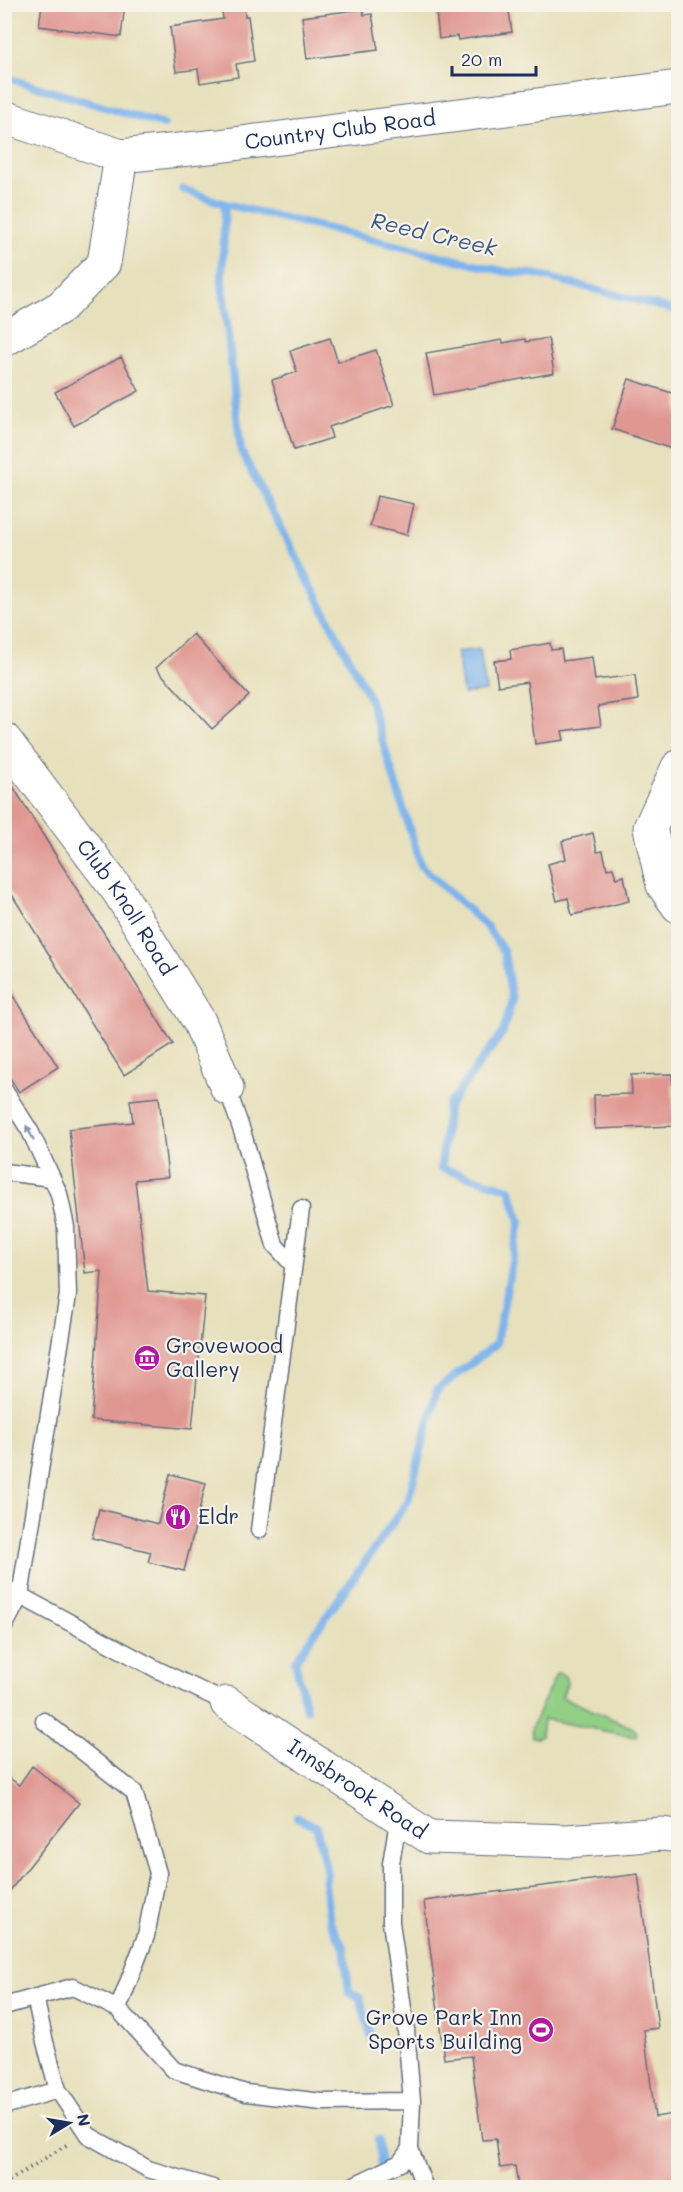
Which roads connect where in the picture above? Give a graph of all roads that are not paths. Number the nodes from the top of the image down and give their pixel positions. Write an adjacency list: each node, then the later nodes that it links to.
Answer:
1 (678, 87): 3 (street, Country Club Road)
2 (4, 117): 3 (street, Country Club Road)
3 (121, 156): 4 (street)
4 (4, 340)
5 (4, 739): 8 (street, Club Knoll Road)
6 (678, 767): 7 (street)
7 (678, 906)
8 (227, 1088): 13 (lane)
9 (4, 1090): 11 (lane, one-way to 9)
10 (4, 1172): 11 (lane)
11 (52, 1178): 16 (lane)
12 (301, 1209): 13 (lane)
13 (293, 1265): 14 (lane)
14 (259, 1530)
15 (4, 1587): 16 (lane)
16 (20, 1596): 17 (lane); 18 (lane)
17 (4, 1627)
18 (227, 1702): 20 (street, Innsbrook Road)
19 (44, 1721): 24 (lane)
20 (399, 1816): 21 (street, Innsbrook Road); 26 (lane)
21 (673, 1830)
22 (35, 1997): 23 (lane); 24 (lane); 25 (lane)
23 (4, 2006)
24 (118, 2009): 26 (lane)
25 (58, 2090): 27 (lane); 29 (lane)
26 (412, 2101): 28 (lane)
27 (7, 2105)
28 (410, 2149): 30 (lane); 31 (lane)
29 (213, 2187)
30 (348, 2187)
31 (425, 2187)

